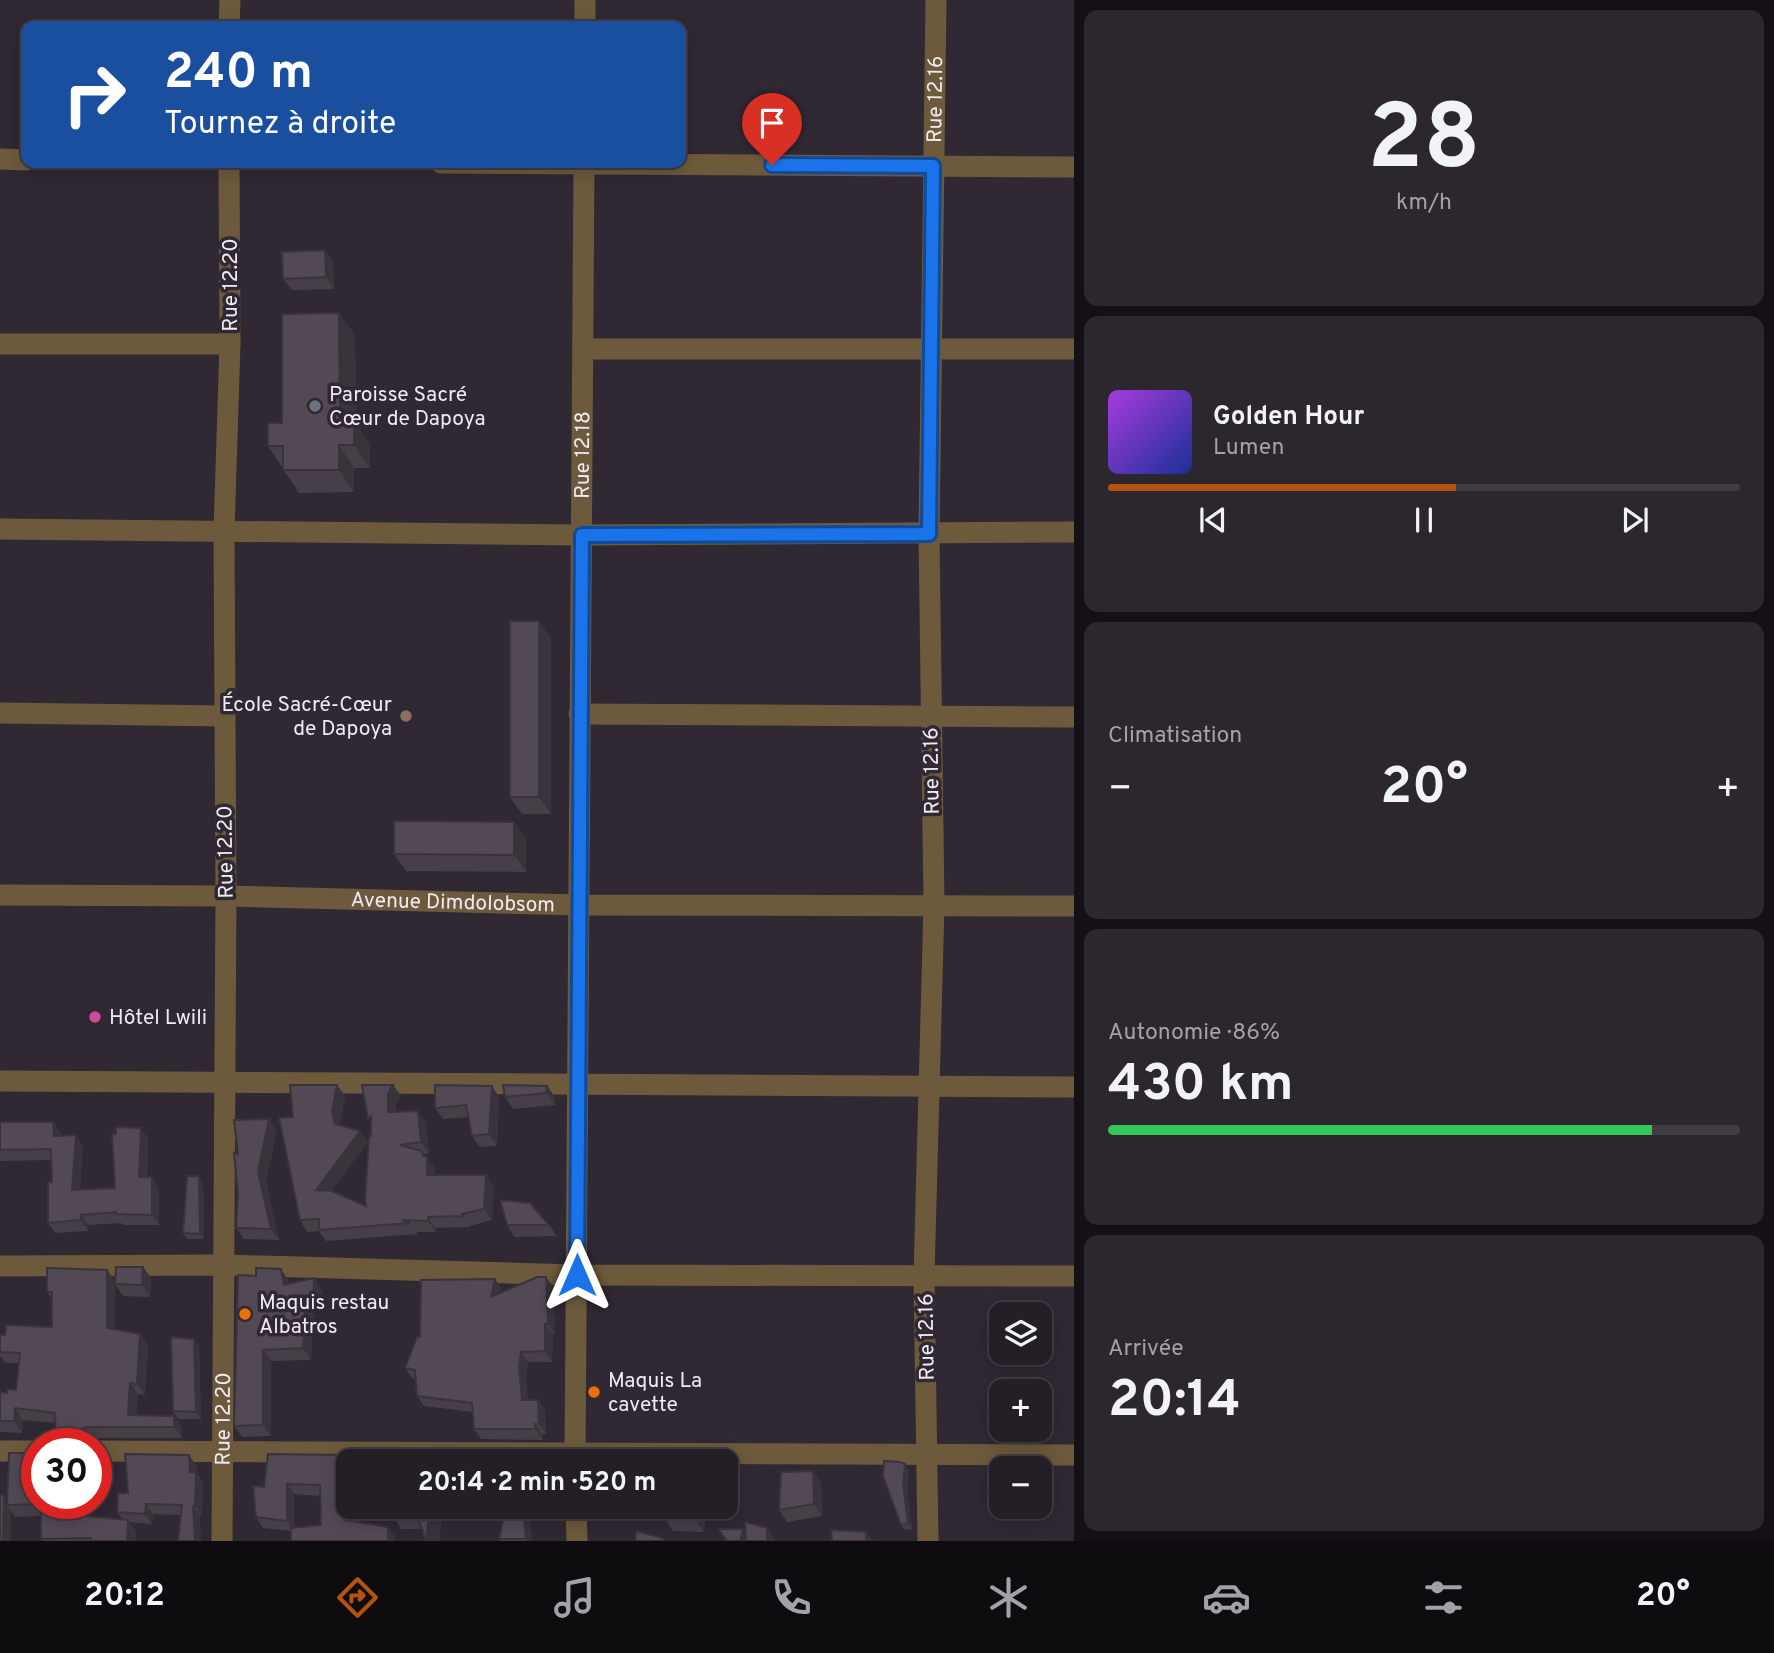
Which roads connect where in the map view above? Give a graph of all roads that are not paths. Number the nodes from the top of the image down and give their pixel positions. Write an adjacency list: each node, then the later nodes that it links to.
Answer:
1 (230, 0): 4 (street)
2 (585, 0): 5 (street)
3 (936, 0): 9 (street, Rue 12.16)
4 (229, 21)
5 (585, 21)
6 (0, 159): 7 (street)
7 (21, 160)
8 (686, 164): 9 (street)
9 (933, 166): 10 (street); 16 (street, Rue 12.16)
10 (1074, 167)
11 (229, 168): 14 (street, Rue 12.20)
12 (584, 168): 15 (street, Rue 12.18)
13 (0, 344): 14 (street)
14 (230, 344): 19 (street, Rue 12.20)
15 (583, 348): 16 (street); 22 (street, Rue 12.18)
16 (931, 348): 17 (street); 21 (street, Rue 12.16)
17 (1074, 349)
18 (0, 529): 19 (street)
19 (224, 531): 22 (street); 25 (street, Rue 12.20)
20 (1074, 532): 21 (street)
21 (929, 534): 22 (street); 26 (street, Rue 12.16)
22 (582, 535): 24 (street, Rue 12.18)
23 (0, 713): 25 (street)
24 (579, 714): 26 (street); 31 (street, Rue 12.18)
25 (224, 716): 29 (street, Rue 12.20)
26 (930, 717): 27 (street); 30 (street, Rue 12.16)
27 (1074, 717)
28 (0, 895): 29 (street, Avenue Dimdolobsom)
29 (226, 896): 31 (street, Avenue Dimdolobsom); 34 (street, Rue 12.20)
30 (934, 904): 31 (street, Avenue Dimdolobsom); 32 (street, Avenue Dimdolobsom); 36 (street, Rue 12.16)
31 (579, 905): 35 (street, Rue 12.18)
32 (1074, 906)
33 (0, 1081): 34 (street)
34 (225, 1082): 35 (street); 38 (street, Rue 12.20)
35 (577, 1084): 36 (street); 40 (street, Rue 12.18)
36 (928, 1086): 37 (street); 41 (street, Rue 12.16)
37 (1074, 1087)
38 (225, 1265): 39 (street); 40 (street); 47 (street, Rue 12.20)
39 (0, 1266)
40 (577, 1275): 41 (street); 43 (street, Rue 12.18)
41 (925, 1276): 42 (street); 49 (street, Rue 12.16)
42 (1074, 1276)
43 (575, 1449)
44 (0, 1451): 45 (street)
45 (21, 1451)
46 (112, 1451): 47 (street)
47 (223, 1451): 48 (street); 53 (street, Rue 12.20)
48 (336, 1453)
49 (928, 1454): 50 (street); 51 (street); 55 (street, Rue 12.16)
50 (738, 1455)
51 (1074, 1455)
52 (576, 1519): 54 (street)
53 (222, 1541)
54 (577, 1541)
55 (928, 1541)

